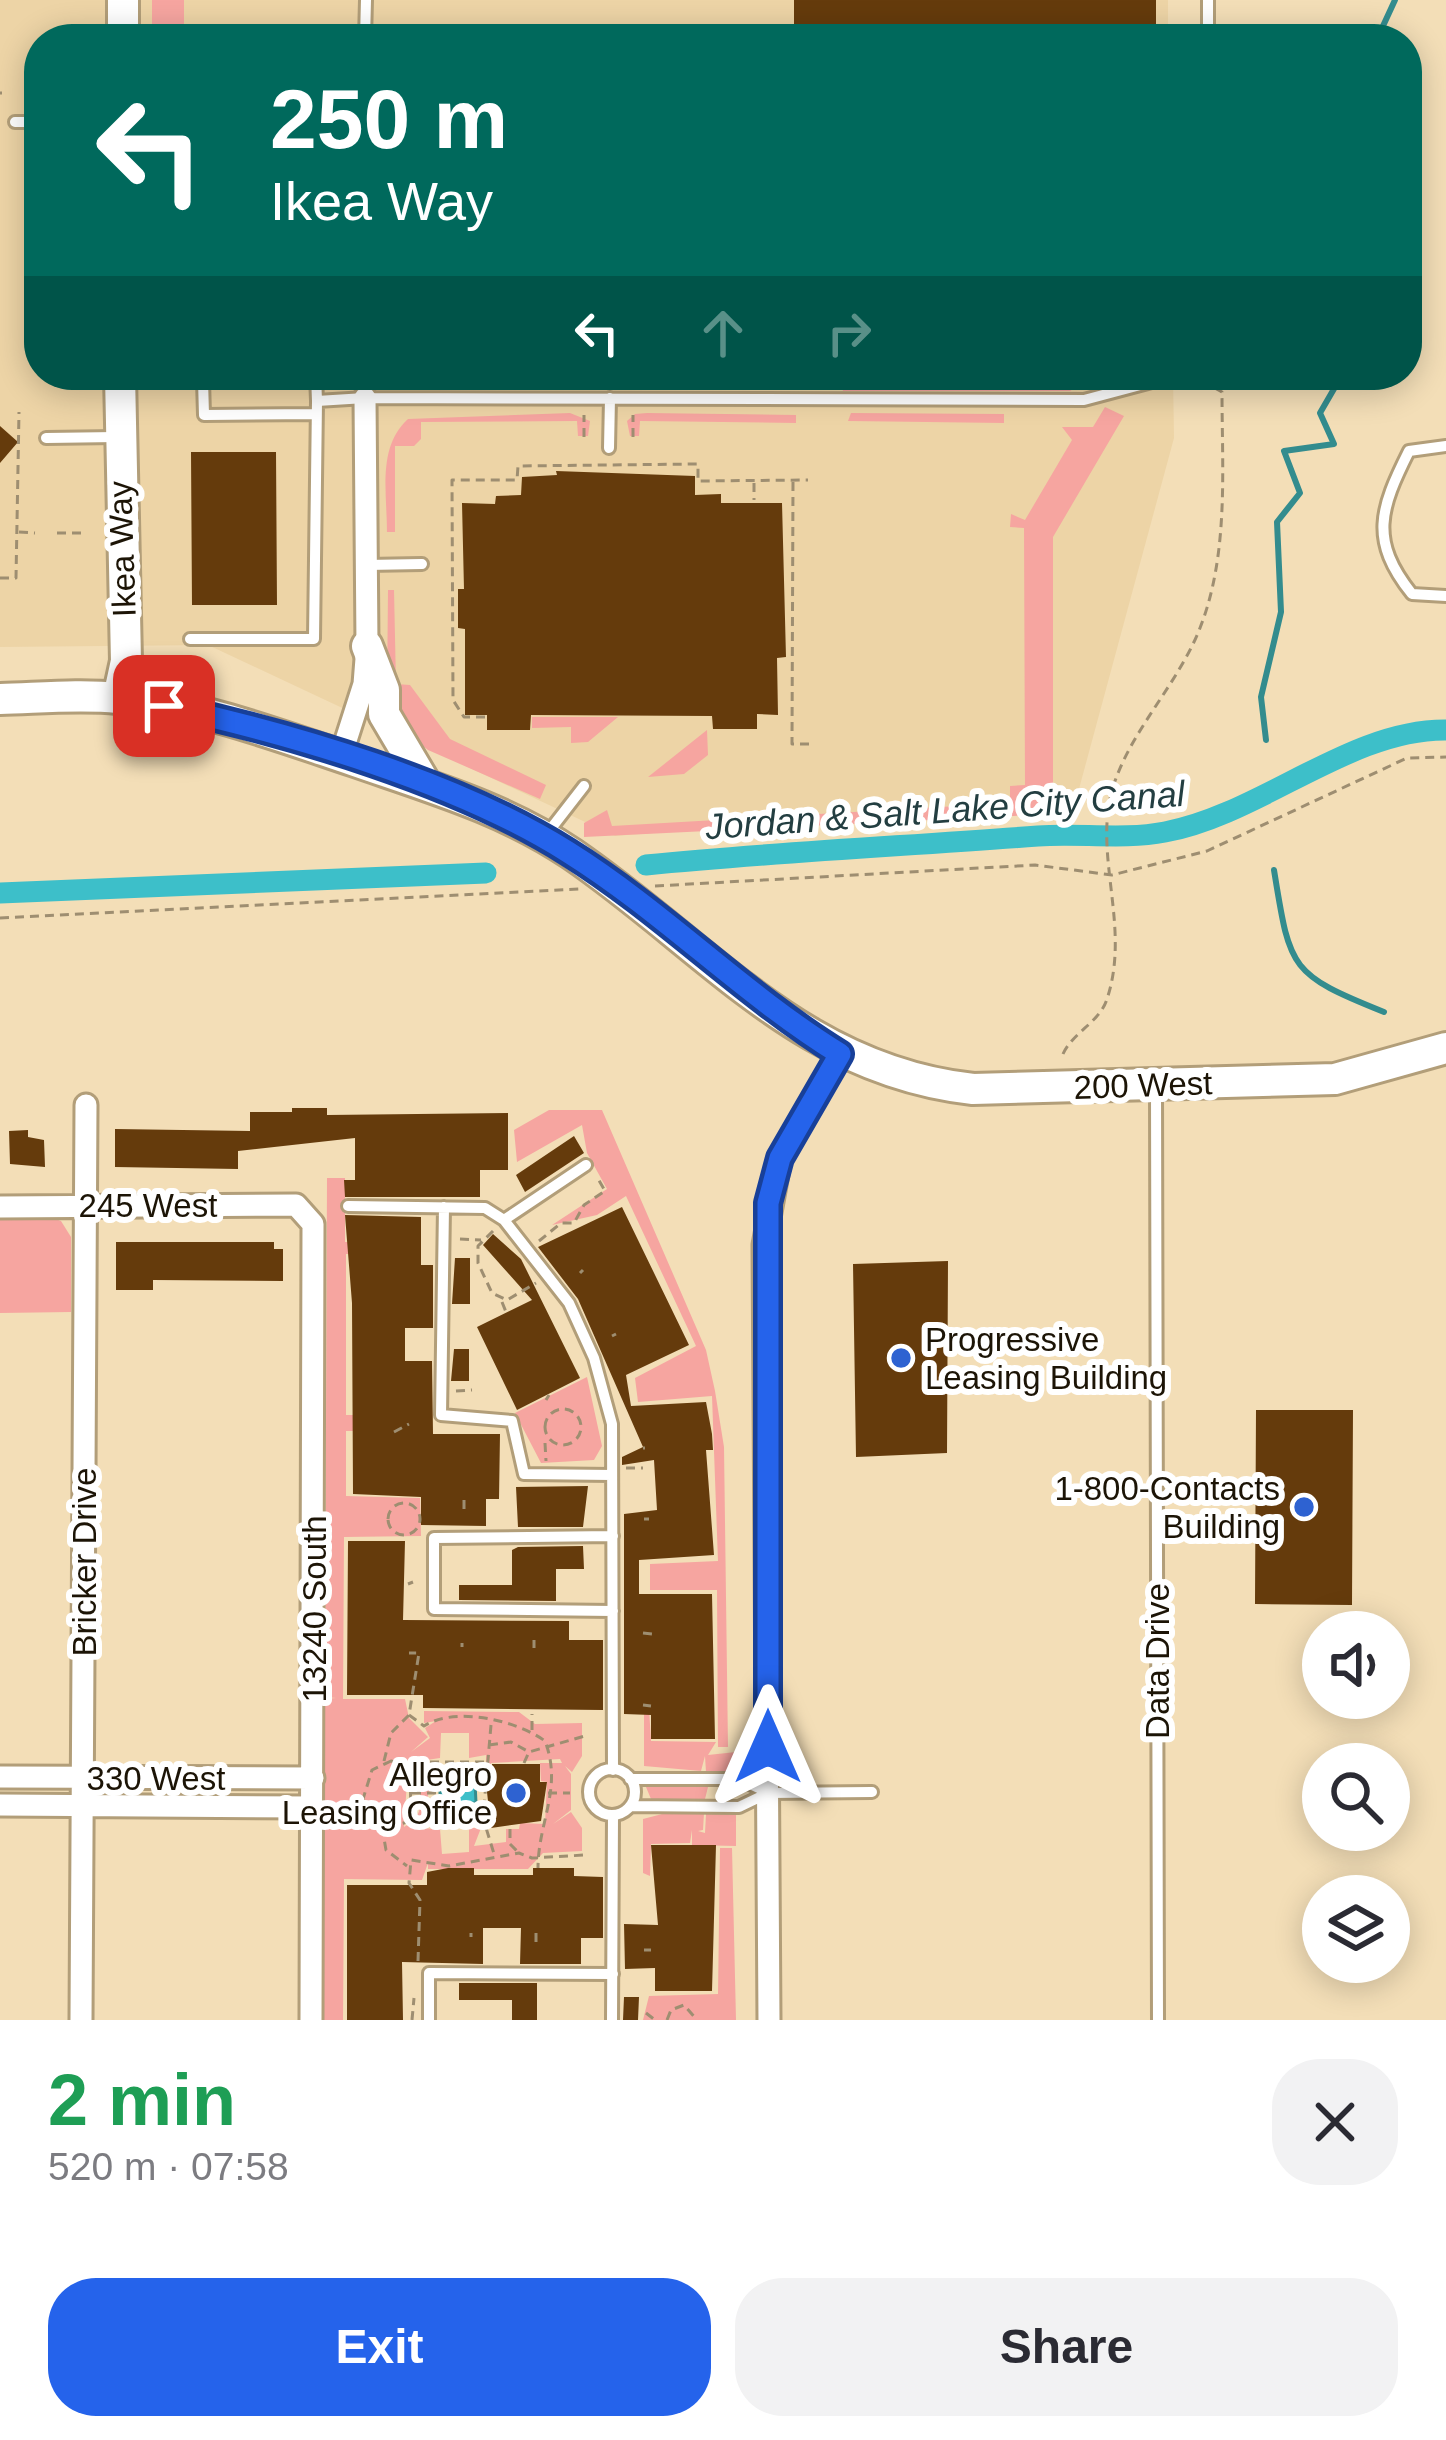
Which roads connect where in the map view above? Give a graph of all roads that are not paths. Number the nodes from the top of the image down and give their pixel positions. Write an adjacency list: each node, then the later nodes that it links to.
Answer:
1 (15, 122): 2 (lane)
2 (24, 122)
3 (120, 390): 11 (main road, Ikea Way)
4 (203, 390): 10 (lane)
5 (316, 390): 10 (lane)
6 (364, 390): 8 (lane)
7 (1122, 390): 9 (lane)
8 (364, 398): 9 (lane); 10 (lane); 16 (street)
9 (610, 398): 14 (lane)
10 (316, 408): 18 (lane)
11 (119, 437): 12 (lane); 20 (main road, Ikea Way)
12 (46, 438)
13 (1446, 446): 17 (lane)
14 (609, 448)
15 (422, 564): 16 (lane)
16 (367, 565): 19 (street)
17 (1446, 596)
18 (190, 639)
19 (367, 646): 22 (street); 23 (main road)
20 (118, 698): 21 (main road); 22 (main road)
21 (0, 699)
22 (340, 756): 23 (main road)
23 (425, 785): 25 (main road)
24 (584, 786): 25 (lane)
25 (544, 838): 27 (main road)
26 (1446, 1048): 28 (main road, 200 West)
27 (840, 1054): 28 (main road, 200 West); 46 (street)
28 (1156, 1086): 58 (lane, Data Drive)
29 (86, 1105): 31 (street, Bricker Drive)
30 (586, 1165): 36 (lane)
31 (86, 1204): 32 (street, 245 West); 34 (street, 245 West); 42 (street, Bricker Drive)
32 (296, 1205): 43 (street, 13240 South)
33 (348, 1206): 35 (lane)
34 (0, 1207)
35 (443, 1207): 36 (lane); 37 (lane)
36 (505, 1220): 37 (lane)
37 (613, 1475): 38 (lane)
38 (613, 1536): 39 (lane); 39 (lane)
39 (614, 1611): 40 (lane)
40 (613, 1770): 44 (lane); 51 (lane)
41 (0, 1777): 42 (street, 330 West)
42 (83, 1777): 43 (street, 330 West); 48 (street, Bricker Drive)
43 (313, 1778): 50 (street, 13240 South)
44 (630, 1779): 46 (lane); 49 (lane)
45 (872, 1792): 46 (lane)
46 (768, 1793): 49 (lane); 57 (street)
47 (0, 1804): 48 (street, 330 West)
48 (82, 1805): 50 (street, 330 West); 53 (street, Bricker Drive)
49 (630, 1806): 51 (lane)
50 (313, 1807): 54 (street, 13240 South)
51 (613, 1815): 52 (lane)
52 (613, 1974): 55 (lane); 56 (lane)
53 (81, 2020)
54 (311, 2020)
55 (429, 2020)
56 (612, 2020)
57 (769, 2020)
58 (1159, 2020)

